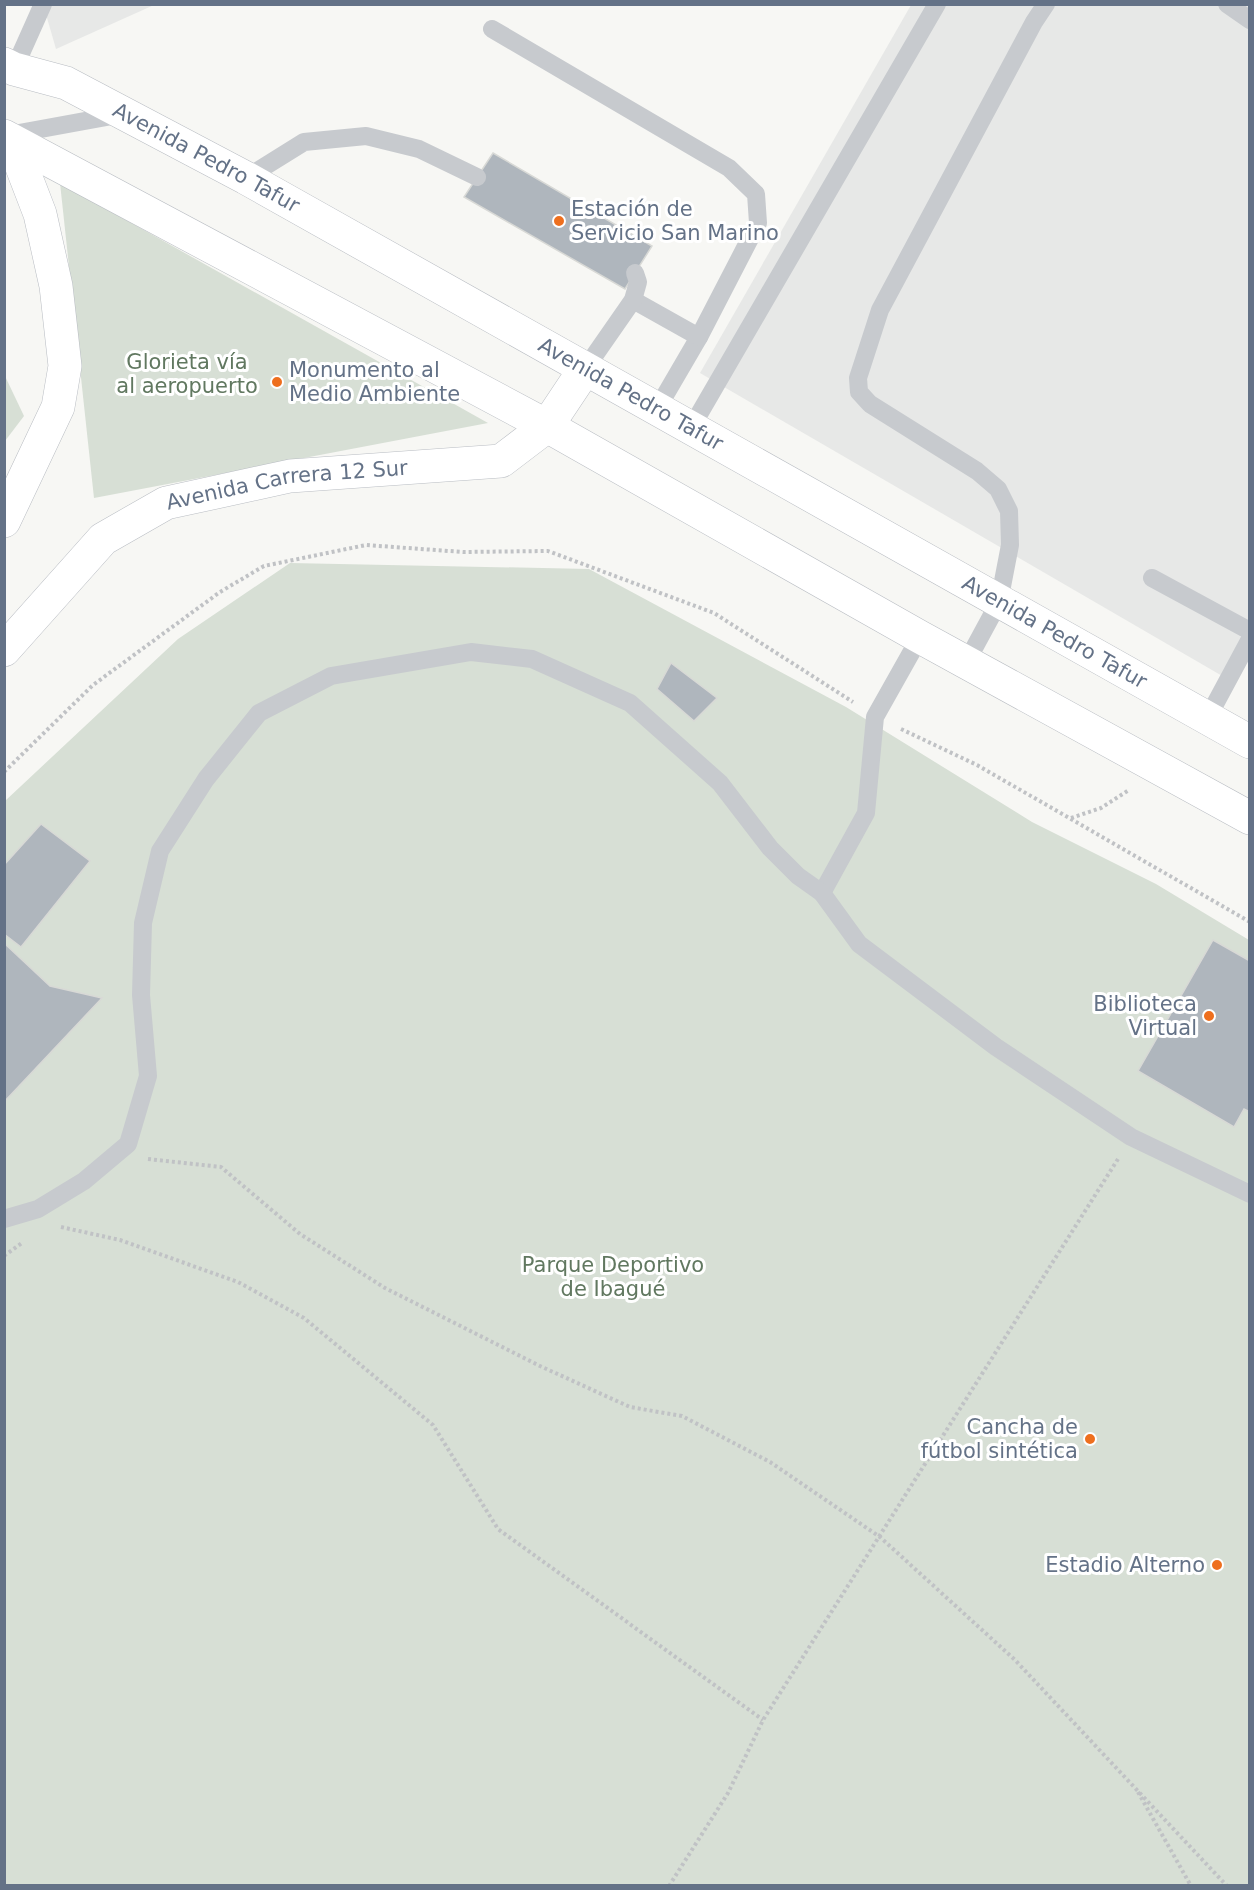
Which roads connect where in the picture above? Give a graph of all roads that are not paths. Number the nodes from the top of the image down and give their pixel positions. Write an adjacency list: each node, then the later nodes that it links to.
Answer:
1 (43, 4): 7 (lane)
2 (937, 4): 18 (lane)
3 (1046, 4): 21 (lane)
4 (1227, 4): 5 (lane)
5 (1250, 20)
6 (492, 29): 14 (lane)
7 (9, 67): 8 (main road, Avenida Pedro Tafur)
8 (124, 114): 9 (lane); 11 (main road, Avenida Pedro Tafur)
9 (4, 137): 17 (main road); 19 (main road)
10 (477, 177): 11 (lane)
11 (246, 178): 15 (main road, Avenida Pedro Tafur)
12 (636, 273): 13 (lane)
13 (633, 300): 14 (lane); 15 (lane)
14 (699, 337): 16 (lane)
15 (585, 369): 16 (main road, Avenida Pedro Tafur); 17 (main road, Avenida Carrera 12 Sur)
16 (657, 410): 18 (main road, Avenida Pedro Tafur)
17 (548, 426): 23 (main road); 25 (main road, Avenida Carrera 12 Sur)
18 (691, 428): 21 (main road, Avenida Pedro Tafur)
19 (4, 521)
20 (1152, 578): 22 (lane)
21 (999, 602): 26 (lane); 27 (main road, Avenida Pedro Tafur)
22 (1250, 631)
23 (920, 638): 26 (main road); 30 (lane)
24 (1250, 639): 27 (lane)
25 (4, 650)
26 (966, 663): 29 (main road)
27 (1207, 718): 28 (main road, Avenida Pedro Tafur)
28 (1250, 742)
29 (1250, 818)
30 (822, 893): 31 (lane); 32 (lane)
31 (1250, 1194)
32 (4, 1218)

